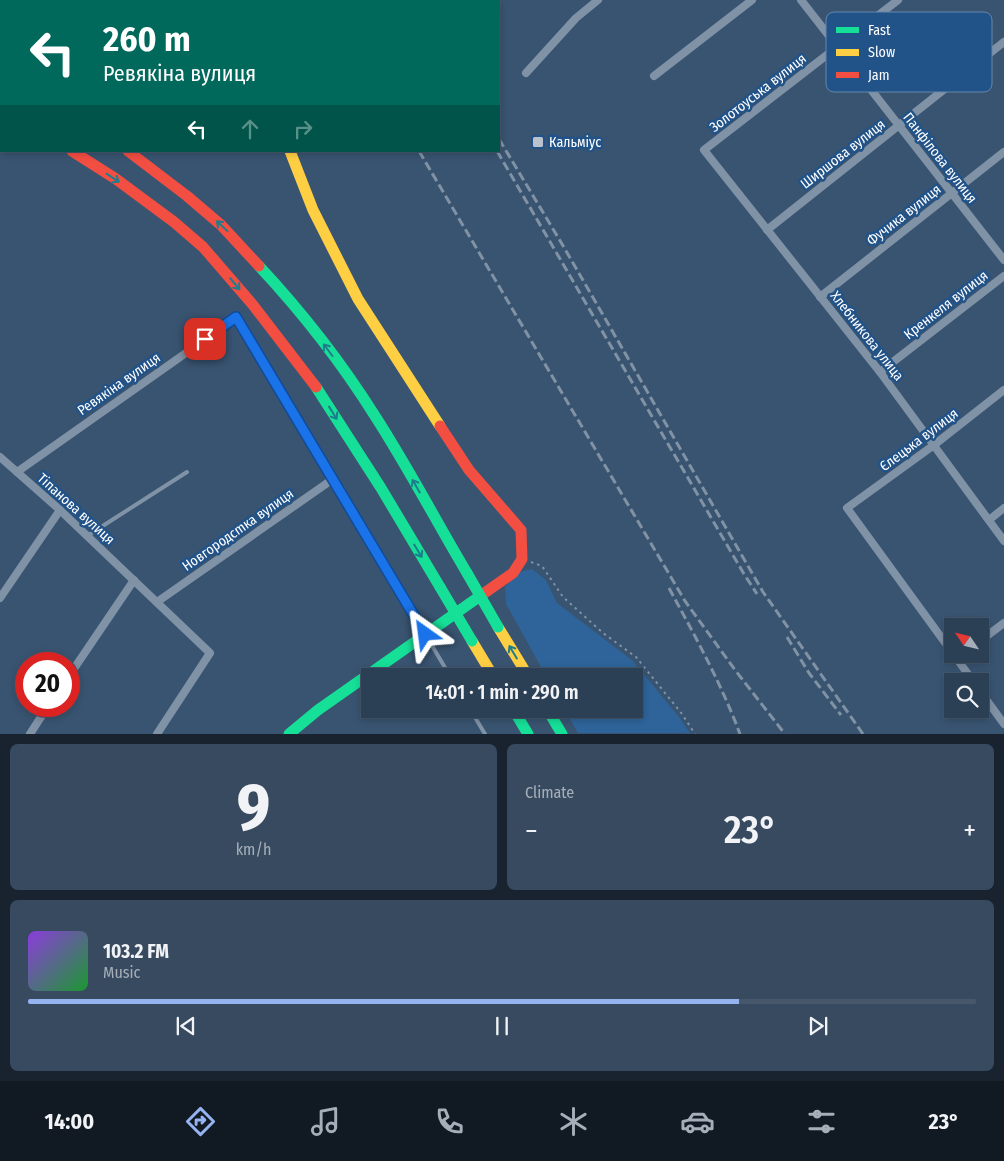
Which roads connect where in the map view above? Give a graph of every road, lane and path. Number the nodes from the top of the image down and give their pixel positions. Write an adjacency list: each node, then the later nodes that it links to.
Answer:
1 (598, 0): 10 (street)
2 (752, 0): 11 (street)
3 (801, 0): 6 (street, Панфілова вулиця)
4 (898, 0): 5 (street, Золотоуська вулиця)
5 (882, 12)
6 (826, 33)
7 (1004, 42): 8 (street, Ширшова вулиця)
8 (992, 52)
9 (826, 56): 15 (street, Золотоуська вулиця)
10 (526, 73)
11 (654, 76)
12 (872, 92): 14 (street, Панфілова вулиця)
13 (942, 92): 14 (street, Ширшова вулиця)
14 (899, 126): 20 (street, Панфілова вулиця); 21 (street, Ширшова вулиця)
15 (704, 150): 21 (street, Хлебникова улица)
16 (74, 152): 49 (main road, one-way to 49, bridge)
17 (129, 152): 50 (main road, one-way to 17, bridge)
18 (290, 152): 38 (main road)
19 (1004, 152): 20 (street, Фучика вулиця)
20 (952, 193): 22 (street, Панфілова вулиця); 24 (street, Фучика вулиця)
21 (767, 230): 24 (street, Хлебникова улица)
22 (1004, 260)
23 (1004, 276): 26 (street, Кренкеля вулиця)
24 (820, 297): 26 (street, Хлебникова улица)
25 (236, 317): 30 (street, Ревякiна вулиця); 32 (lane)
26 (880, 372): 28 (street, Хлебникова улица)
27 (1004, 390): 28 (street, Єлецька вулиця)
28 (934, 445): 35 (street, Хлебникова улица); 45 (street, Єлецька вулиця)
29 (0, 457): 30 (street, Тіпанова вулиця)
30 (17, 472): 34 (street, Тіпанова вулиця)
31 (187, 472): 36 (lane)
32 (333, 479): 41 (street, Новгородсmка вулиця); 43 (lane)
33 (1004, 508): 35 (street)
34 (60, 510): 36 (street, Тіпанова вулиця); 40 (street)
35 (988, 520): 37 (street, Хлебникова улица)
36 (87, 536): 39 (street, Тіпанова вулиця)
37 (1004, 541)
38 (522, 559): 43 (main road); 64 (path)
39 (134, 580): 41 (street, Тіпанова вулиця); 46 (street)
40 (0, 598)
41 (157, 602): 59 (street, Тіпанова вулиця)
42 (1004, 623): 44 (street)
43 (425, 634): 48 (lane); 60 (main road)
44 (989, 634)
45 (944, 642)
46 (80, 660)
47 (959, 663): 51 (street)
48 (445, 668)
49 (488, 668)
50 (523, 668)
51 (967, 673)
52 (989, 703): 57 (street)
53 (41, 717): 58 (street)
54 (475, 718): 61 (lane)
55 (518, 718): 62 (main road)
56 (552, 718): 63 (main road)
57 (1004, 724)
58 (30, 734)
59 (157, 734)
60 (289, 734)
61 (485, 734)
62 (528, 734)
63 (562, 734)
64 (695, 734)

